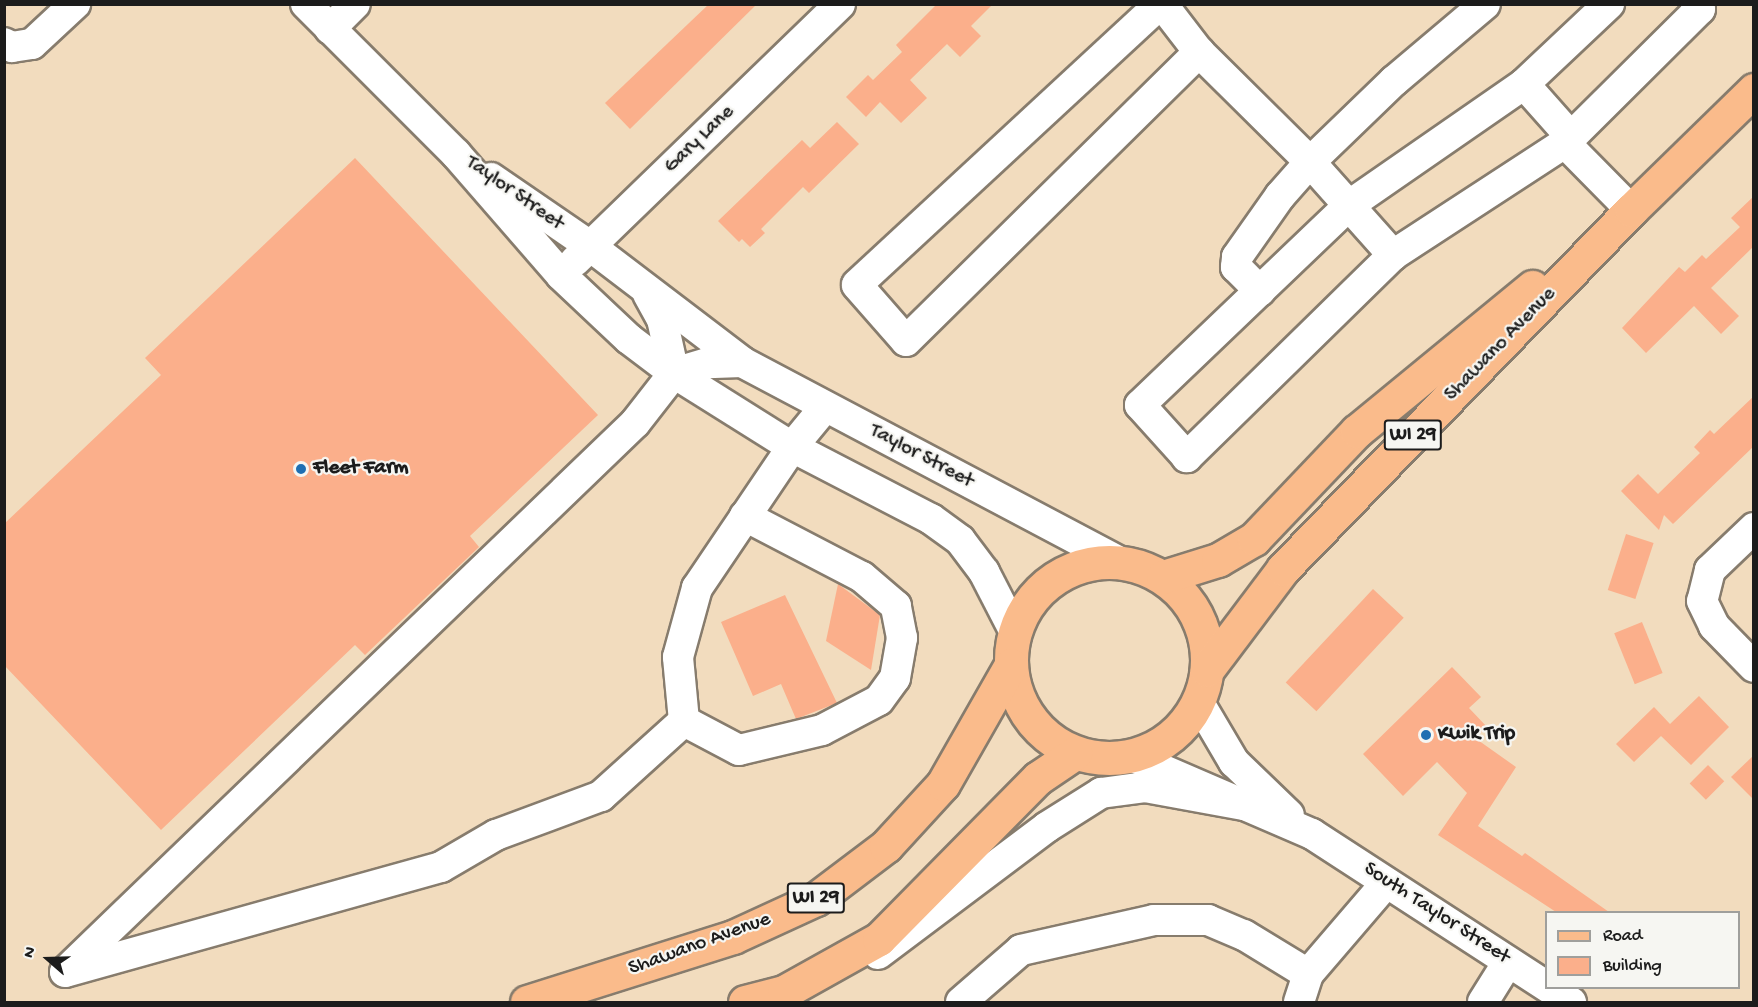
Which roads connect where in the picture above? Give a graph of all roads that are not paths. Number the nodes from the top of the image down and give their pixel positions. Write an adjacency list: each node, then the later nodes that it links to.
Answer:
1 (75, 4): 10 (street)
2 (306, 4): 9 (street)
3 (355, 4): 9 (street)
4 (840, 4): 19 (street, Gary Lane)
5 (1161, 4): 11 (street); 11 (street)
6 (1485, 4): 16 (street)
7 (1609, 4): 12 (street)
8 (1696, 4): 14 (street)
9 (330, 29): 15 (street)
10 (7, 52)
11 (1199, 52): 16 (street)
12 (1524, 84): 14 (street); 17 (street)
13 (1754, 90): 18 (main road, Shawano Avenue / WI 29)
14 (1568, 140): 18 (street); 20 (street)
15 (456, 154): 19 (street, Taylor Street); 21 (street, Taylor Street)
16 (1310, 162): 17 (street); 23 (street)
17 (1348, 206): 20 (street); 23 (street)
18 (1631, 210): 31 (main road, Shawano Avenue / WI 29); 35 (main road, Shawano Avenue / WI 29)
19 (590, 246): 21 (street, Gary Lane); 22 (street, Taylor Street)
20 (1393, 255): 23 (street)
21 (561, 275): 25 (street, Taylor Street)
22 (645, 290): 24 (street, Taylor Street); 25 (street)
23 (1260, 291)
24 (742, 362): 25 (street); 26 (street, Taylor Street)
25 (674, 373): 27 (street, Taylor Street); 37 (street)
26 (825, 407): 27 (street); 30 (street, Taylor Street)
27 (792, 447): 28 (street); 32 (street, Taylor Street)
28 (745, 516): 37 (street); 37 (street)
29 (1754, 528): 34 (street)
30 (1120, 562): 31 (main road, WI 29); 32 (main road, WI 29)
31 (1163, 577): 35 (main road, WI 29)
32 (1015, 632): 33 (main road, WI 29)
33 (1011, 665): 38 (main road, WI 29); 49 (main road, Shawano Avenue / WI 29)
34 (1754, 667)
35 (1207, 670): 36 (main road, WI 29)
36 (1198, 701): 39 (main road, WI 29); 41 (street, South Taylor Street)
37 (684, 721)
38 (1076, 753): 39 (main road, WI 29); 47 (main road)
39 (1131, 756): 40 (street, South Taylor Street)
40 (1250, 806): 41 (street, South Taylor Street); 47 (street)
41 (1312, 834): 42 (street, South Taylor Street)
42 (1386, 883): 43 (street, South Taylor Street); 44 (street)
43 (1508, 962): 45 (street, South Taylor Street); 52 (street)
44 (1308, 974): 50 (street); 51 (street)
45 (1545, 987)
46 (1548, 989): 48 (street, South Taylor Street)
47 (764, 998)
48 (1564, 1000)
49 (527, 1002)
50 (961, 1002)
51 (1299, 1002)
52 (1483, 1002)

